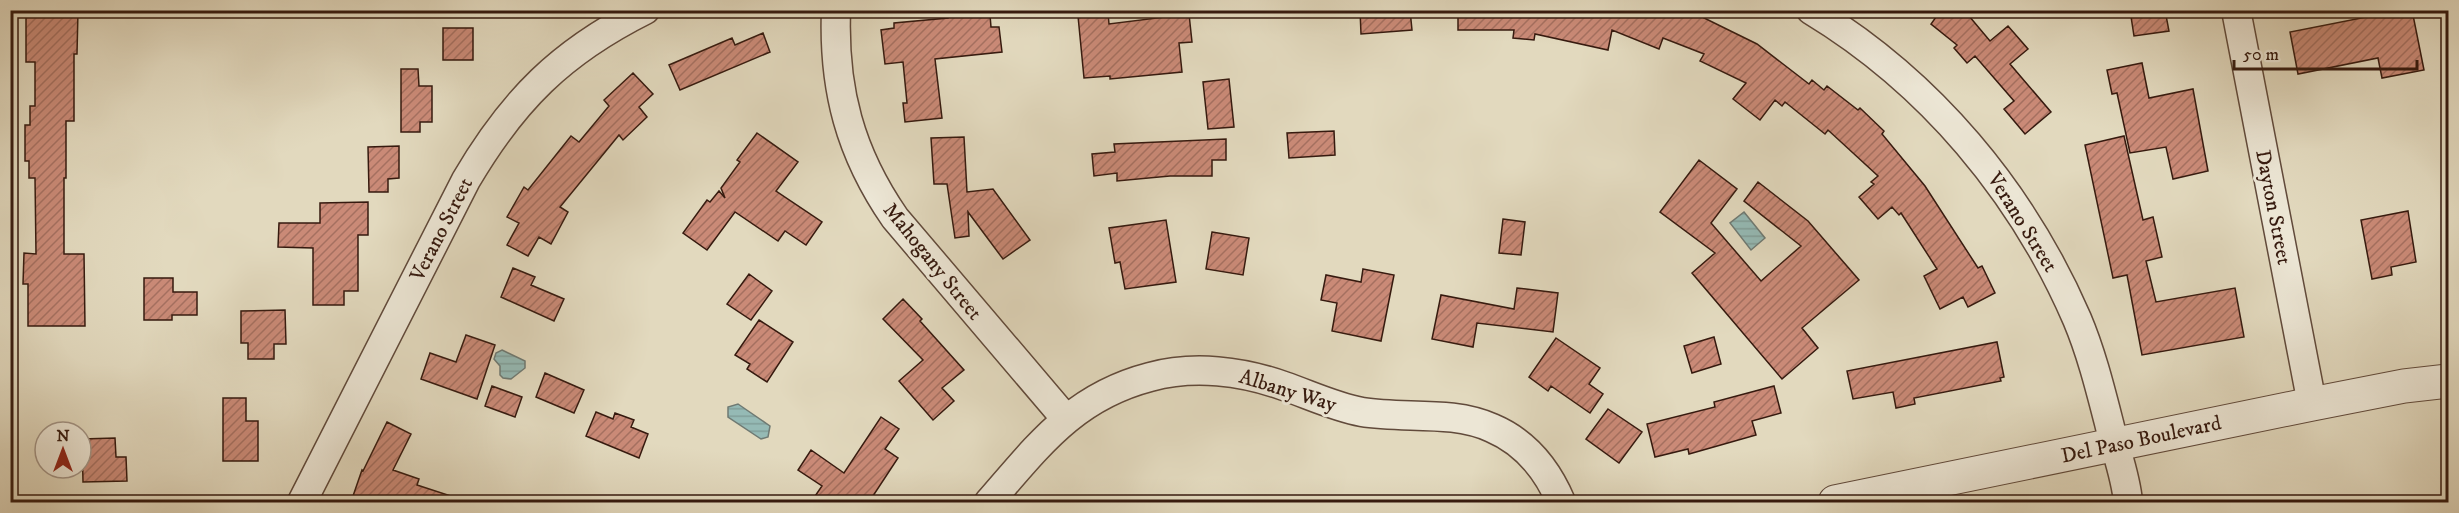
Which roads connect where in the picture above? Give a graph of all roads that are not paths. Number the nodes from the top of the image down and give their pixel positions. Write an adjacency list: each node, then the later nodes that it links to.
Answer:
1 (645, 10): 9 (street, Verano Street)
2 (836, 10): 7 (street, Mahogany Street)
3 (1812, 10): 8 (street, Verano Street)
4 (2236, 10): 6 (street, Dayton Street)
5 (2448, 381): 6 (street, Del Paso Boulevard)
6 (2312, 404): 8 (street, Del Paso Boulevard)
7 (1066, 419): 10 (street, Albany Way); 11 (street, Albany Way)
8 (2114, 445): 12 (street, Del Paso Boulevard); 13 (street, Verano Street)
9 (302, 502)
10 (988, 502)
11 (1560, 502)
12 (1835, 502)
13 (2128, 502)

